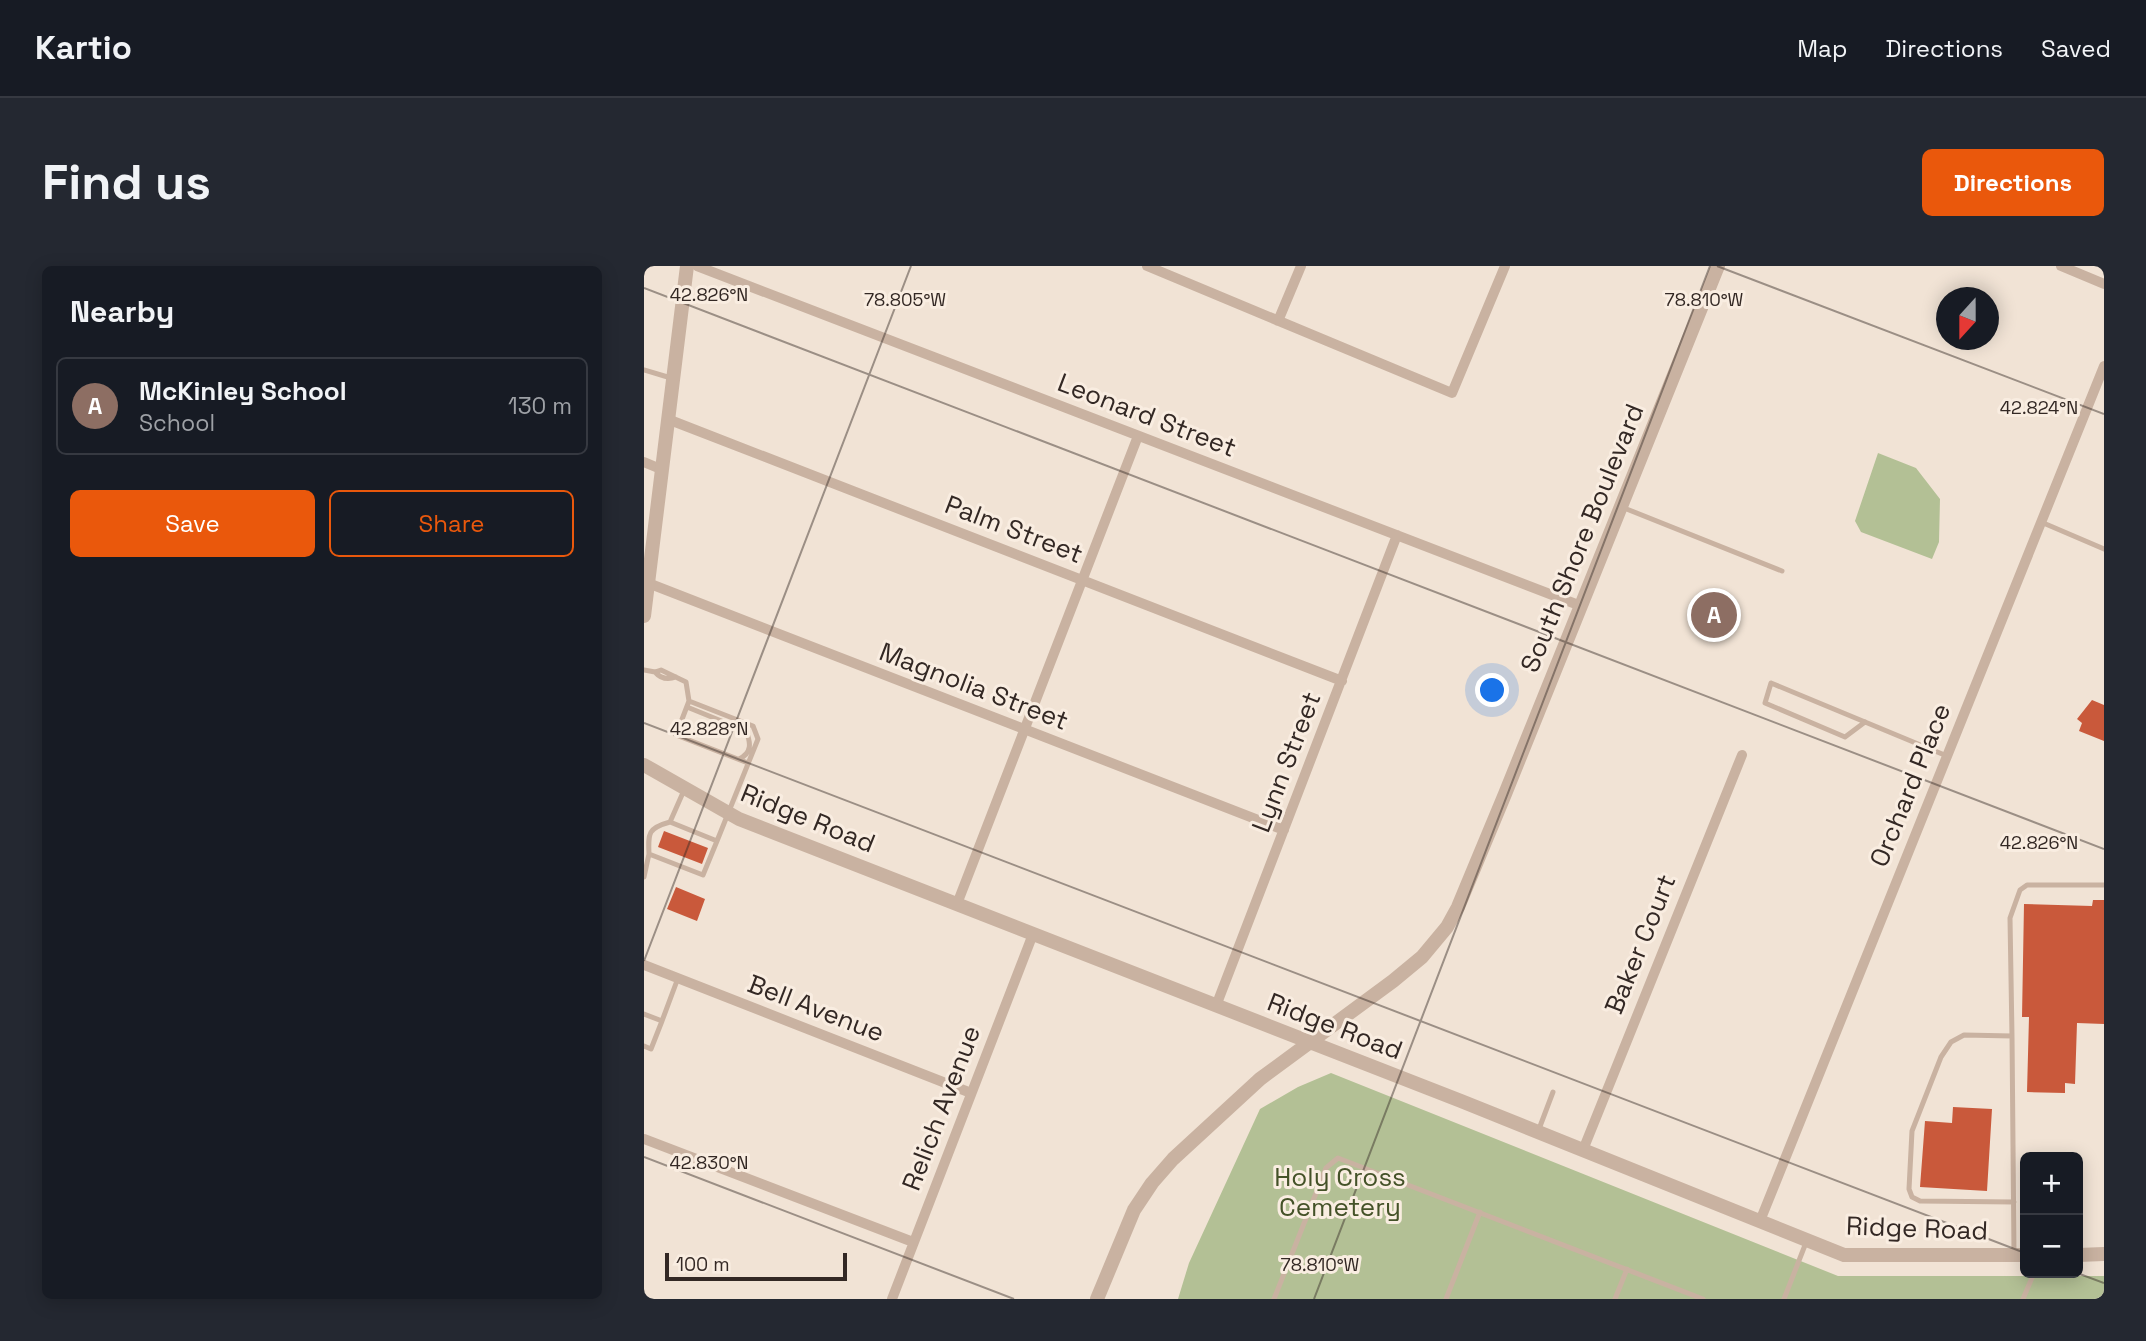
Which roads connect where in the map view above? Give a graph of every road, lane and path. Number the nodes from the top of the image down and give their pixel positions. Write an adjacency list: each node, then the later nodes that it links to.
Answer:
1 (687, 266): 12 (street)
2 (697, 266): 14 (street, Leonard Street)
3 (1147, 266): 9 (street)
4 (1301, 266): 9 (street)
5 (1505, 266): 9 (street)
6 (1718, 266): 17 (street, South Shore Boulevard)
7 (2062, 266): 8 (street)
8 (2104, 284)
9 (1278, 321)
10 (2104, 366): 18 (street, Orchard Place)
11 (644, 370): 12 (lane)
12 (674, 379): 13 (street)
13 (670, 420): 16 (street); 23 (street, Palm Street)
14 (1138, 436): 20 (street, Leonard Street); 23 (street)
15 (644, 462): 16 (street)
16 (663, 470): 19 (street)
17 (1621, 506): 22 (lane); 25 (street, South Shore Boulevard)
18 (2041, 522): 21 (lane); 33 (street, Orchard Place)
19 (650, 528): 24 (street)
20 (1397, 535): 25 (street, Leonard Street); 28 (street, Lynn Street)
21 (2104, 549)
22 (1782, 571)
23 (1083, 580): 28 (street, Palm Street); 31 (street)
24 (648, 583): 26 (street); 31 (street, Magnolia Street)
25 (1581, 606): 53 (street, South Shore Boulevard)
26 (644, 616)
27 (644, 670): 29 (lane)
28 (1342, 681): 40 (street, Lynn Street)
29 (688, 704): 34 (lane); 34 (lane); 35 (lane)
30 (1865, 722): 30 (lane); 33 (lane)
31 (1025, 730): 40 (street, Magnolia Street); 45 (street)
32 (1742, 755): 59 (street, Baker Court)
33 (1947, 755): 62 (street, Orchard Place)
34 (739, 760): 35 (lane)
35 (748, 763): 38 (lane)
36 (644, 765): 37 (street, Ridge Road)
37 (685, 788): 38 (street, Ridge Road); 39 (lane)
38 (727, 812): 41 (lane); 45 (street, Ridge Road)
39 (670, 822): 41 (lane); 42 (lane)
40 (1283, 830): 49 (street, Lynn Street)
41 (716, 841): 42 (lane)
42 (649, 854): 43 (lane)
43 (644, 877)
44 (2104, 885): 52 (lane)
45 (957, 904): 46 (street, Ridge Road)
46 (1033, 933): 49 (street, Ridge Road); 56 (street, Relich Avenue)
47 (644, 965): 48 (street, Bell Avenue)
48 (678, 978): 51 (lane); 56 (street, Bell Avenue)
49 (1216, 1006): 53 (street, Ridge Road)
50 (644, 1014): 51 (lane)
51 (662, 1021): 54 (lane)
52 (2011, 1036): 60 (lane); 60 (lane)
53 (1310, 1042): 57 (street, Ridge Road); 71 (street, South Shore Boulevard)
54 (644, 1046)
55 (1553, 1092): 57 (lane)
56 (971, 1093): 64 (street, Relich Avenue)
57 (1538, 1132): 59 (street, Ridge Road)
58 (644, 1139): 64 (street)
59 (1583, 1150): 62 (street, Ridge Road)
60 (2014, 1202): 65 (lane)
61 (1480, 1212): 68 (lane); 72 (lane); 73 (lane)
62 (1760, 1221): 63 (street, Ridge Road)
63 (1807, 1240): 65 (street, Ridge Road); 76 (lane)
64 (913, 1242): 70 (street, Relich Avenue)
65 (2020, 1255)
66 (2083, 1255): 67 (street)
67 (2104, 1255)
68 (1627, 1269): 74 (lane); 75 (lane)
69 (2032, 1278): 77 (lane)
70 (891, 1299)
71 (1097, 1299)
72 (1274, 1299)
73 (1446, 1299)
74 (1615, 1299)
75 (1703, 1299)
76 (1784, 1299)
77 (2023, 1299)

